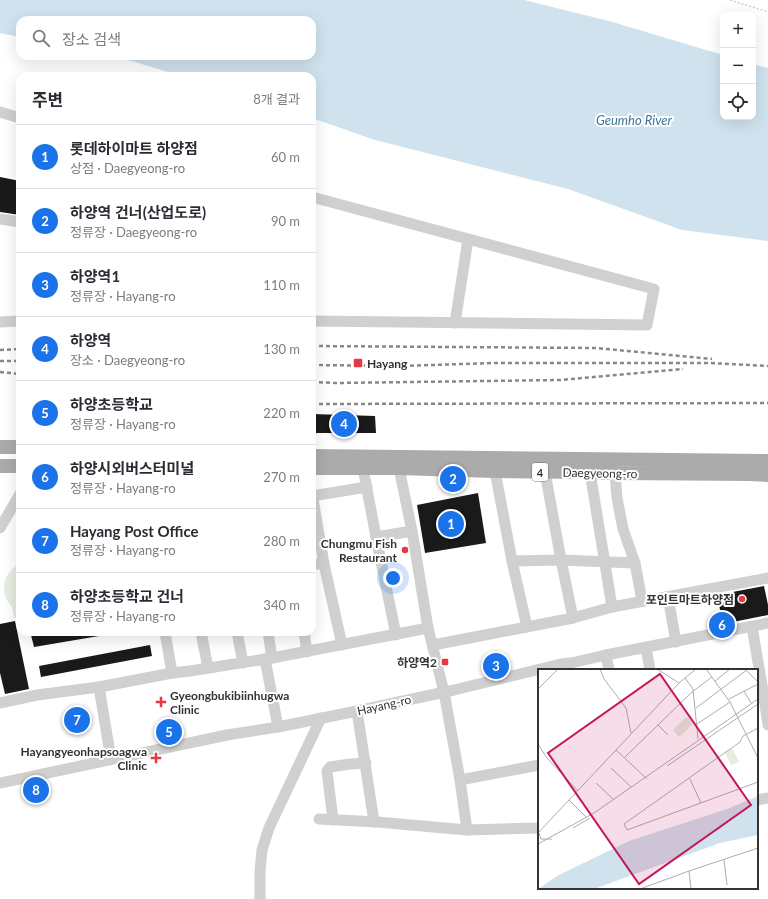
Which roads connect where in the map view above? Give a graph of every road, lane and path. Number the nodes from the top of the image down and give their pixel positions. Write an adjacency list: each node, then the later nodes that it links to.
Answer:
1 (730, 0): 2 (path)
2 (768, 12)
3 (0, 112): 4 (street)
4 (16, 117)
5 (316, 199): 8 (street)
6 (0, 220): 7 (street)
7 (16, 222)
8 (468, 239): 12 (street); 12 (street)
9 (16, 321): 11 (street)
10 (316, 321): 12 (street)
11 (0, 322)
12 (455, 322)
13 (0, 447): 14 (main road)
14 (16, 447)
15 (0, 456): 16 (main road)
16 (16, 456)
17 (316, 456): 19 (main road, Daegyeong-ro / 4)
18 (768, 461): 19 (main road, Daegyeong-ro / 4)
19 (399, 462): 22 (main road, Daegyeong-ro / 4); 24 (main road, Daegyeong-ro / 4); 36 (street)
20 (0, 466): 21 (main road)
21 (16, 466)
22 (363, 468): 23 (main road, Daegyeong-ro / 4); 31 (street)
23 (316, 470)
24 (495, 471): 25 (main road, Daegyeong-ro / 4); 39 (street)
25 (545, 472): 26 (main road, Daegyeong-ro / 4); 38 (street)
26 (590, 472): 27 (main road, Daegyeong-ro / 4); 40 (street)
27 (615, 473): 30 (main road, Daegyeong-ro / 4); 41 (street)
28 (0, 474): 29 (main road)
29 (16, 474)
30 (768, 475)
31 (367, 488): 32 (street); 37 (street)
32 (316, 495)
33 (16, 501): 35 (street)
34 (316, 519): 43 (street)
35 (0, 528)
36 (412, 531): 37 (street); 52 (street)
37 (376, 537): 53 (street)
38 (561, 560): 39 (street); 40 (street); 48 (street)
39 (512, 561): 50 (street)
40 (605, 562): 41 (street); 47 (street)
41 (635, 563): 46 (street)
42 (316, 564): 43 (street)
43 (324, 564): 60 (street)
44 (768, 578): 45 (street)
45 (668, 597): 46 (street); 59 (street)
46 (642, 602): 47 (street)
47 (612, 607): 48 (street)
48 (573, 618): 50 (street)
49 (768, 623): 51 (street, Hayang-ro)
50 (527, 627): 61 (street)
51 (752, 627): 59 (street, Hayang-ro); 75 (street)
52 (428, 628): 53 (street); 61 (street)
53 (396, 635): 60 (street)
54 (166, 636): 73 (street)
55 (202, 636): 68 (street)
56 (238, 636): 66 (street)
57 (268, 636): 65 (street)
58 (305, 636): 63 (street)
59 (676, 642): 62 (street, Hayang-ro)
60 (342, 645): 63 (street)
61 (433, 645): 76 (street)
62 (646, 648): 64 (street, Hayang-ro); 71 (street)
63 (307, 652): 65 (street)
64 (606, 655): 67 (street, Hayang-ro); 70 (street)
65 (268, 659): 66 (street); 81 (street)
66 (242, 662): 68 (street)
67 (572, 667): 69 (street, Hayang-ro)
68 (208, 668): 73 (street)
69 (540, 669)
70 (609, 669)
71 (650, 669)
72 (538, 670): 76 (street, Hayang-ro)
73 (172, 673): 74 (street)
74 (99, 687): 77 (street); 83 (street)
75 (766, 691): 80 (street)
76 (444, 692): 78 (street, Hayang-ro); 86 (street)
77 (0, 703)
78 (357, 711): 79 (street, Hayang-ro); 84 (street)
79 (321, 718): 81 (street, Hayang-ro); 95 (street)
80 (768, 725): 82 (street)
81 (278, 727): 83 (street, Hayang-ro)
82 (758, 727)
83 (111, 759): 87 (street, Hayang-ro)
84 (366, 763): 91 (street); 92 (street)
85 (538, 765): 86 (street)
86 (460, 780): 94 (street)
87 (0, 783)
88 (768, 798): 89 (street)
89 (758, 800)
90 (319, 819): 91 (street)
91 (333, 820): 92 (street)
92 (374, 822): 94 (street)
93 (538, 828): 94 (street)
94 (467, 830)
95 (260, 899)

